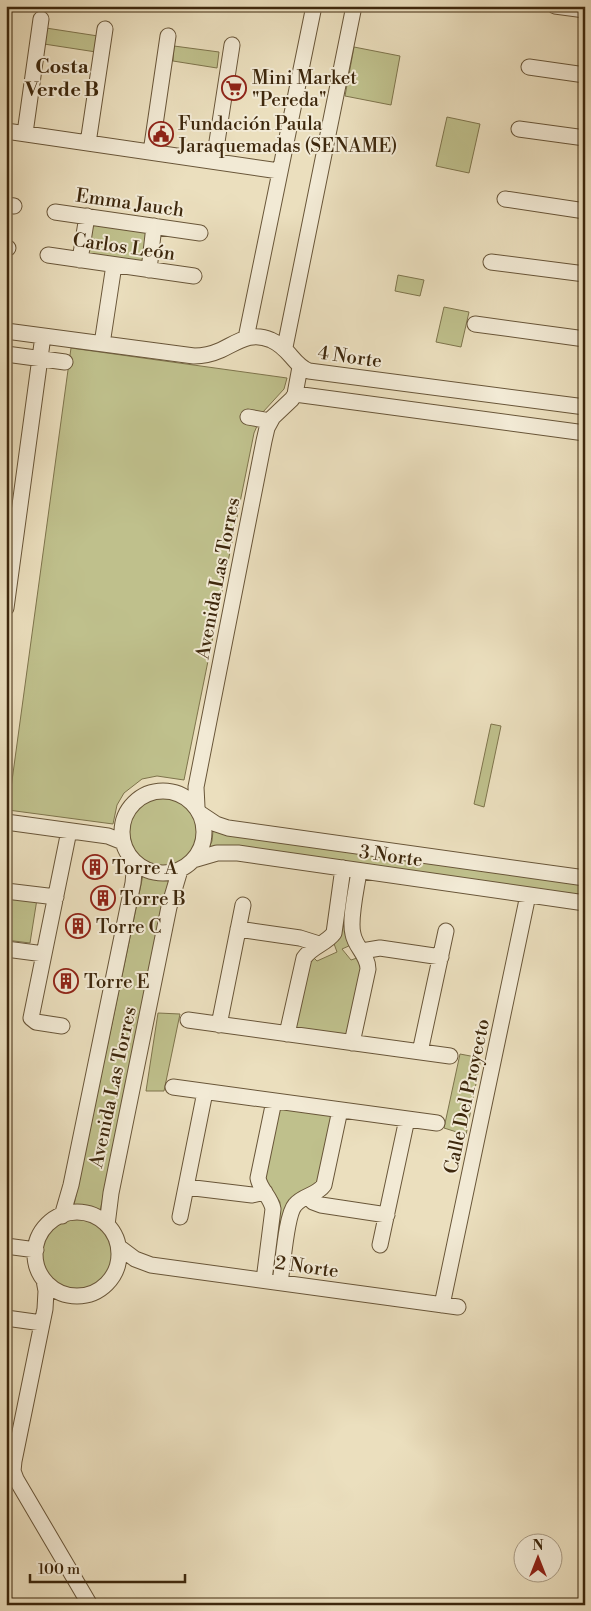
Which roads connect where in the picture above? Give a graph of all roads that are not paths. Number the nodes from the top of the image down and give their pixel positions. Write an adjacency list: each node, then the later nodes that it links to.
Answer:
1 (314, 6): 18 (street)
2 (354, 6): 38 (street)
3 (555, 6): 4 (street)
4 (585, 10)
5 (41, 19): 13 (street)
6 (105, 29): 15 (street)
7 (168, 36): 16 (street)
8 (232, 44): 17 (street)
9 (529, 67): 10 (street)
10 (585, 75)
11 (519, 130): 14 (street)
12 (6, 131): 13 (street)
13 (25, 133): 15 (street)
14 (585, 138)
15 (88, 143): 16 (street)
16 (151, 152): 17 (street)
17 (214, 161): 18 (street)
18 (280, 171): 35 (street)
19 (505, 199): 20 (street)
20 (585, 210)
21 (55, 212): 22 (street, Emma Jauch)
22 (87, 216): 23 (street, Emma Jauch); 26 (street)
23 (154, 226): 24 (street, Emma Jauch); 29 (street)
24 (200, 233)
25 (48, 255): 26 (street, Carlos León)
26 (80, 260): 28 (street, Carlos León)
27 (491, 262): 30 (street)
28 (114, 265): 29 (street, Carlos León); 37 (street)
29 (148, 270): 31 (street, Carlos León)
30 (585, 274)
31 (194, 276)
32 (475, 324): 36 (street)
33 (6, 331): 34 (street)
34 (42, 336): 37 (street); 40 (street)
35 (246, 338): 37 (street); 38 (street, 4 Norte)
36 (585, 339)
37 (102, 344)
38 (285, 348): 42 (street, 4 Norte)
39 (6, 354): 40 (street)
40 (39, 359): 41 (street); 48 (street)
41 (64, 362)
42 (300, 367): 43 (street); 44 (street, 4 Norte)
43 (295, 394): 46 (street, Avenida Las Torres); 47 (street)
44 (585, 407)
45 (248, 418): 46 (street)
46 (270, 421): 50 (street, Avenida Las Torres)
47 (585, 433)
48 (12, 522): 49 (street)
49 (6, 608)
50 (199, 811): 53 (street); 54 (street); 59 (street, 3 Norte)
51 (6, 822): 52 (street)
52 (69, 831): 53 (street); 62 (street)
53 (123, 842): 55 (street)
54 (193, 860): 56 (street, 3 Norte); 57 (street)
55 (135, 862): 57 (street); 89 (street, Avenida Las Torres)
56 (343, 868): 58 (street, 3 Norte); 67 (street)
57 (180, 870): 91 (street, Avenida Las Torres)
58 (359, 871): 61 (street, 3 Norte); 69 (street)
59 (585, 878)
60 (6, 891): 62 (street)
61 (528, 895): 63 (street, 3 Norte); 102 (street, Calle Del Proyecto)
62 (56, 898): 70 (street)
63 (585, 903)
64 (243, 905): 65 (street)
65 (238, 929): 67 (street); 73 (street)
66 (446, 931): 71 (street)
67 (319, 944): 75 (street)
68 (6, 949): 70 (street)
69 (362, 951): 71 (street); 76 (street)
70 (44, 954): 74 (street)
71 (441, 957): 77 (street)
72 (188, 1020): 73 (street)
73 (219, 1024): 75 (street)
74 (62, 1026)
75 (286, 1034): 76 (street)
76 (352, 1043): 77 (street)
77 (420, 1052): 78 (street)
78 (450, 1056)
79 (173, 1088): 80 (street)
80 (205, 1092): 81 (street); 85 (street)
81 (274, 1101): 82 (street); 86 (street)
82 (340, 1110): 83 (street); 87 (street)
83 (407, 1119): 84 (street); 88 (street)
84 (437, 1123)
85 (186, 1186): 86 (street); 90 (street)
86 (265, 1192): 99 (street)
87 (308, 1197): 88 (street); 100 (street)
88 (387, 1215): 92 (street)
89 (62, 1216): 91 (street); 95 (street)
90 (180, 1217)
91 (107, 1224): 94 (street)
92 (380, 1245)
93 (6, 1246): 95 (street)
94 (119, 1247): 96 (street, 2 Norte); 97 (street)
95 (36, 1250): 98 (street)
96 (151, 1265): 97 (street, 2 Norte); 99 (street, 2 Norte)
97 (113, 1277): 101 (street)
98 (44, 1280): 101 (street); 104 (street)
99 (264, 1280): 100 (street, 2 Norte)
100 (280, 1282): 102 (street, 2 Norte)
101 (62, 1294): 104 (street)
102 (442, 1305): 103 (street, 2 Norte)
103 (458, 1307)
104 (44, 1316): 105 (street); 106 (street)
105 (6, 1318)
106 (10, 1472): 107 (street)
107 (90, 1605)

